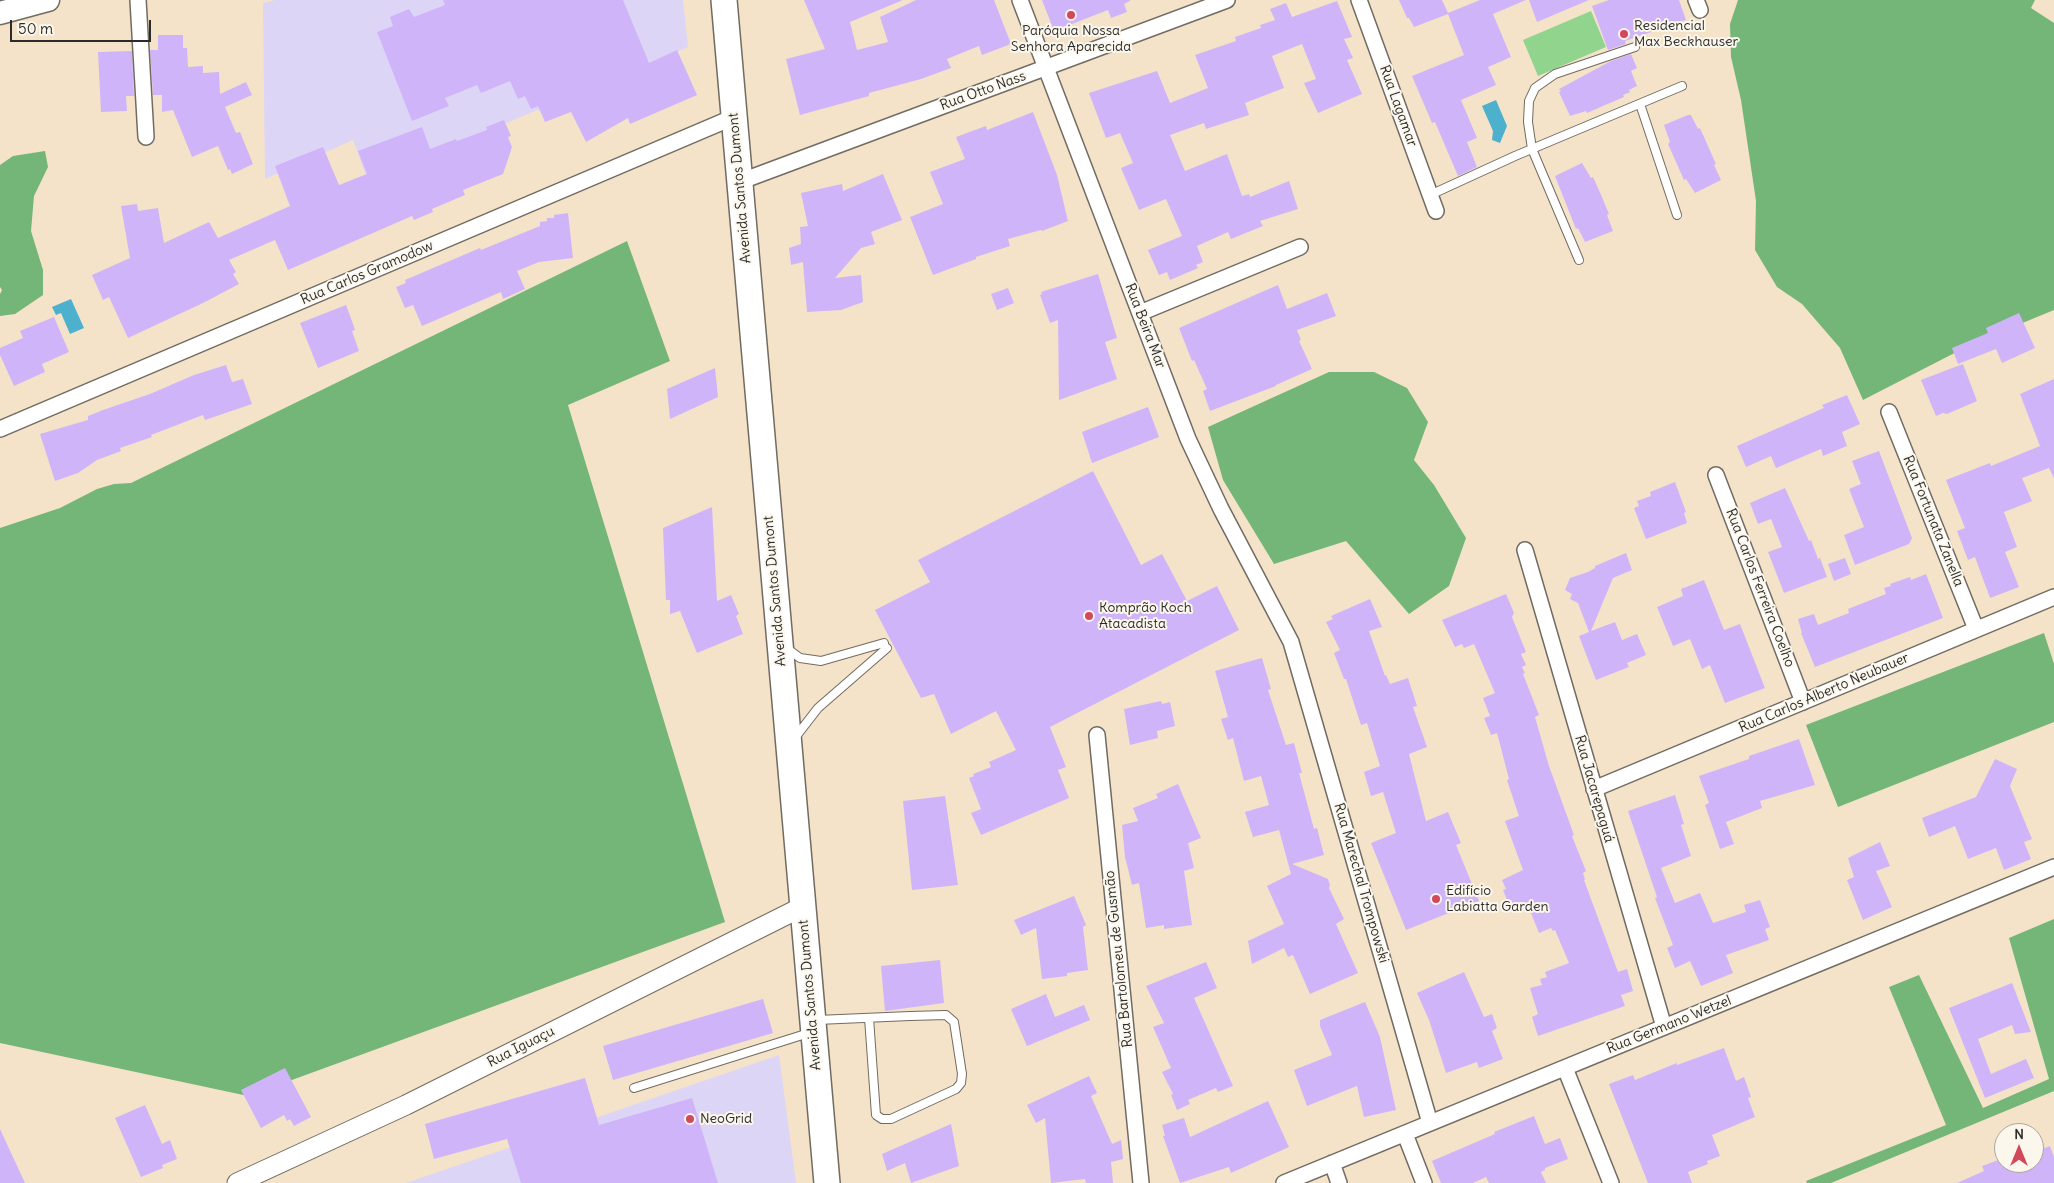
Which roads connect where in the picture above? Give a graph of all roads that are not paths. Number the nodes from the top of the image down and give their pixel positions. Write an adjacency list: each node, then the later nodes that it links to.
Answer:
1 (48, 0): 7 (main road)
2 (138, 0): 13 (street)
3 (724, 0): 12 (main road, Avenida Santos Dumont)
4 (1020, 0): 9 (street, Rua Beira Mar)
5 (1227, 0): 9 (street, Rua Otto Nass)
6 (1359, 0): 16 (street, Rua Lagamar)
7 (0, 12)
8 (1635, 48): 14 (lane)
9 (1046, 68): 15 (street, Rua Otto Nass); 21 (street, Rua Beira Mar)
10 (1682, 86): 11 (lane)
11 (1640, 104): 14 (lane); 18 (lane)
12 (734, 117): 15 (main road, Avenida Santos Dumont); 23 (street, Rua Carlos Gramodow)
13 (146, 137)
14 (1532, 149): 16 (lane); 20 (lane)
15 (739, 182): 29 (main road, Avenida Santos Dumont)
16 (1430, 195): 17 (street, Rua Lagamar)
17 (1436, 211)
18 (1676, 216)
19 (1300, 247): 21 (street)
20 (1578, 260)
21 (1140, 314): 28 (street, Rua Beira Mar)
22 (1889, 412): 27 (street, Rua Fortunata Zanella)
23 (0, 429)
24 (1716, 475): 30 (street, Rua Carlos Ferreira Coelho)
25 (1524, 550): 33 (street, Rua Jacarepaguá)
26 (2054, 597): 27 (street, Rua Carlos Alberto Neubauer)
27 (1976, 630): 30 (street, Rua Carlos Alberto Neubauer)
28 (1291, 642): 41 (street, Rua Marechal Trompowski)
29 (780, 643): 32 (main road, Avenida Santos Dumont); 32 (lane)
30 (1803, 702): 33 (street, Rua Carlos Alberto Neubauer)
31 (1097, 735): 46 (street, Rua Bartolomeu de Gusmão)
32 (789, 747): 35 (main road, Avenida Santos Dumont)
33 (1594, 789): 38 (street, Rua Jacarepaguá)
34 (2054, 867): 38 (street, Rua Germano Wetzel)
35 (802, 907): 37 (main road, Avenida Santos Dumont); 44 (street, Rua Iguaçu)
36 (869, 1018): 36 (lane); 37 (lane)
37 (813, 1026): 40 (lane); 45 (main road, Avenida Santos Dumont)
38 (1664, 1027): 39 (street, Rua Germano Wetzel)
39 (1565, 1068): 41 (street, Rua Germano Wetzel); 50 (street)
40 (634, 1088)
41 (1430, 1123): 42 (street, Rua Germano Wetzel)
42 (1405, 1134): 43 (street, Rua Germano Wetzel); 49 (street)
43 (1332, 1163): 47 (street, Rua Germano Wetzel); 48 (street)
44 (237, 1183)
45 (827, 1183)
46 (1142, 1183)
47 (1284, 1183)
48 (1339, 1183)
49 (1424, 1183)
50 (1611, 1183)

